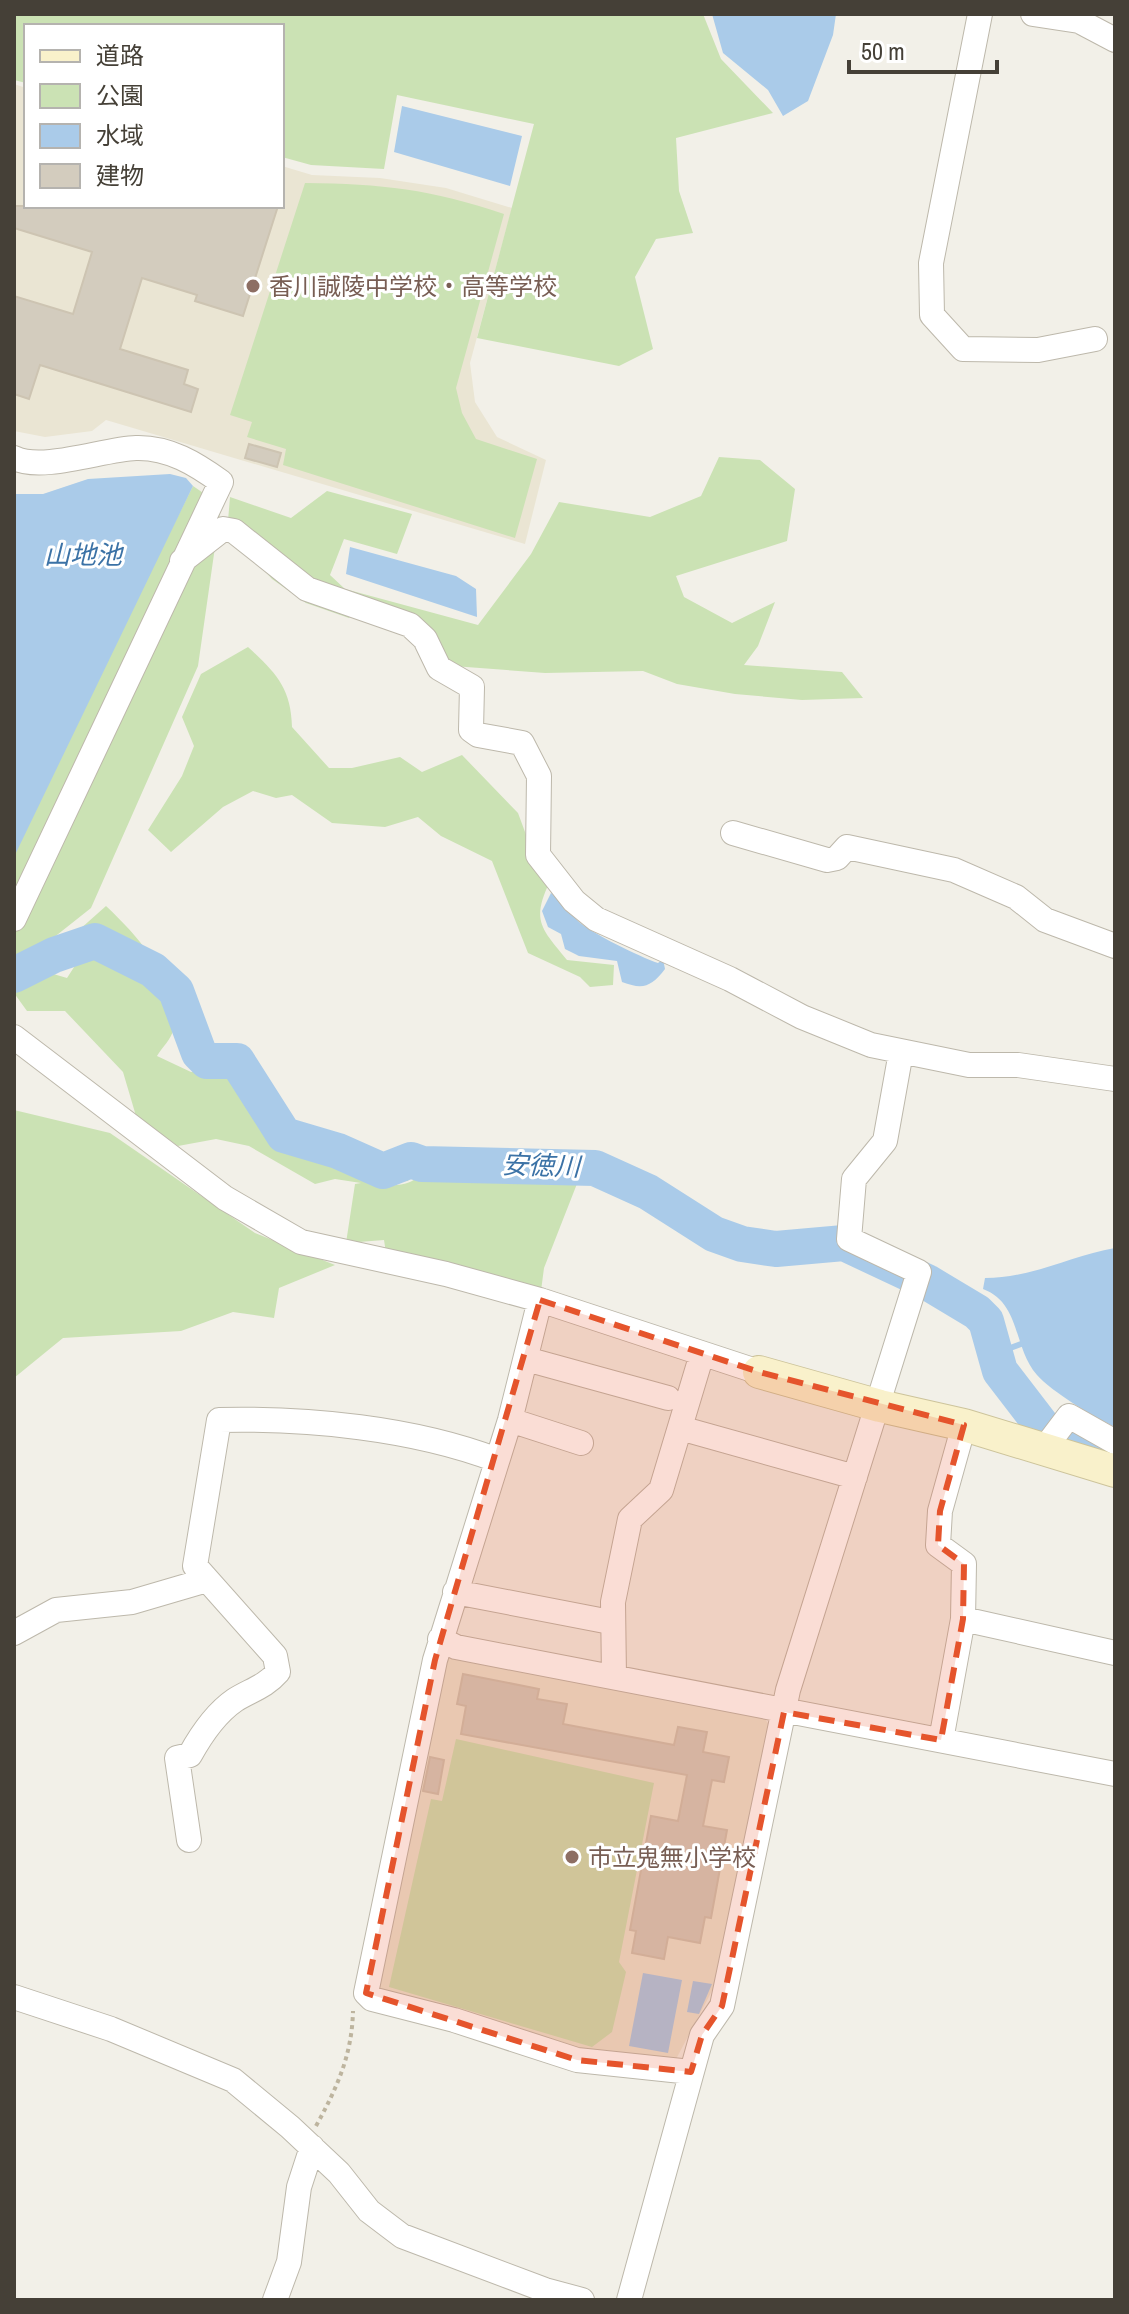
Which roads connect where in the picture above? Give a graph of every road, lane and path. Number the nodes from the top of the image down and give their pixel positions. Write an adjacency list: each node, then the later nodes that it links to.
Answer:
1 (980, 14): 4 (street)
2 (1033, 14): 3 (street)
3 (1115, 40)
4 (1095, 339)
5 (14, 458): 6 (street)
6 (182, 561): 8 (street); 11 (street)
7 (733, 833): 9 (street)
8 (14, 919)
9 (1115, 946)
10 (14, 1037): 13 (street)
11 (901, 1052): 12 (street); 18 (street)
12 (1115, 1079)
13 (540, 1300): 14 (street); 15 (street)
14 (702, 1354): 16 (street); 21 (street)
15 (526, 1359): 17 (street); 19 (street)
16 (759, 1372): 18 (street)
17 (668, 1398)
18 (880, 1406): 20 (street); 27 (street)
19 (510, 1420): 23 (street); 25 (street)
20 (964, 1425): 24 (street); 30 (street)
21 (680, 1428): 27 (street); 35 (street)
22 (1115, 1442): 24 (street)
23 (581, 1443)
24 (1044, 1449): 26 (street)
25 (497, 1460): 28 (street); 29 (street)
26 (1115, 1471)
27 (855, 1477): 36 (street)
28 (207, 1580): 32 (street); 39 (street)
29 (455, 1592): 31 (street); 33 (street)
30 (963, 1619): 34 (street); 37 (street)
31 (605, 1621)
32 (14, 1633)
33 (440, 1639): 35 (street); 40 (street)
34 (1115, 1653)
35 (614, 1677): 36 (street)
36 (784, 1712): 37 (street); 42 (street)
37 (941, 1740): 38 (street)
38 (1115, 1774)
39 (189, 1840)
40 (366, 1993): 42 (street); 43 (path)
41 (14, 1997): 43 (street)
42 (691, 2072): 46 (street)
43 (310, 2145): 44 (street); 45 (street)
44 (275, 2300)
45 (582, 2300)
46 (629, 2300)

